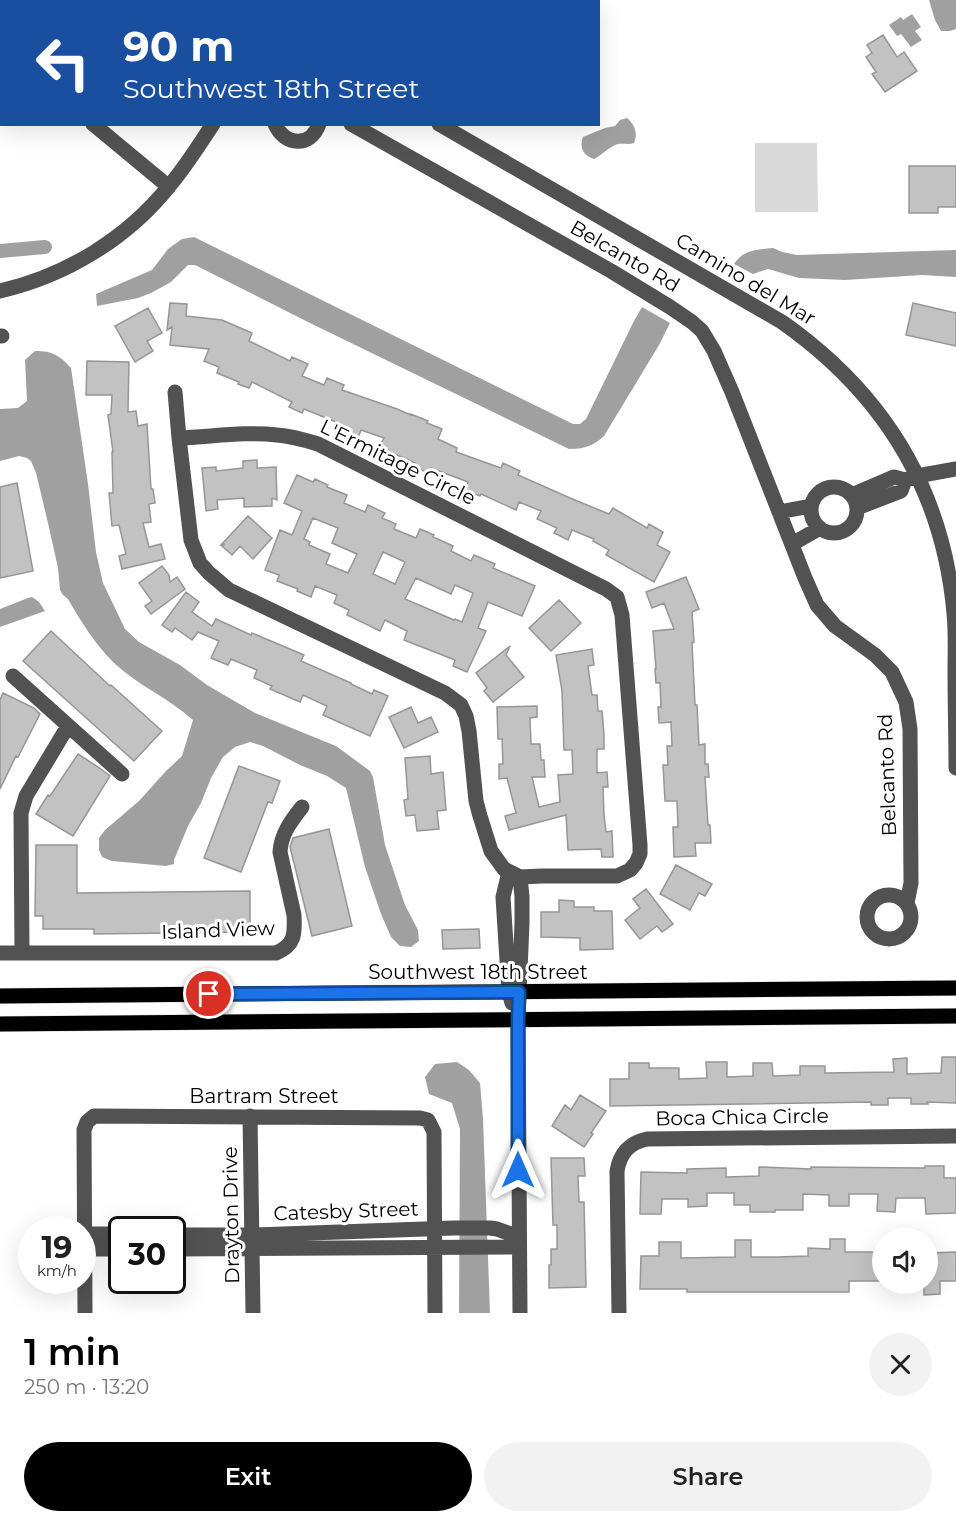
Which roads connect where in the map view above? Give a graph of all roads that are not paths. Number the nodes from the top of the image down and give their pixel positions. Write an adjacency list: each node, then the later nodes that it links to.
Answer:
1 (95, 126): 7 (street)
2 (212, 126): 7 (street)
3 (276, 126): 4 (street)
4 (318, 126)
5 (355, 126): 15 (street, Belcanto Rd)
6 (442, 126): 12 (street, Camino del Mar)
7 (169, 187): 8 (street)
8 (0, 291)
9 (175, 392): 10 (street)
10 (179, 438): 23 (street); 23 (street, L'Ermitage Circle)
11 (956, 469): 12 (street)
12 (911, 478): 13 (street); 20 (street, Camino del Mar)
13 (855, 502): 14 (street); 16 (street)
14 (811, 506): 15 (street); 16 (street)
15 (779, 513): 17 (street, Belcanto Rd)
16 (820, 528): 17 (street)
17 (792, 544): 24 (street, Belcanto Rd)
18 (13, 676): 19 (street)
19 (68, 726): 21 (street); 26 (street)
20 (956, 768)
21 (122, 774)
22 (302, 807): 26 (street, Island View)
23 (515, 875): 28 (street)
24 (907, 903)
25 (0, 953): 26 (street, Island View)
26 (22, 953)
27 (956, 988): 28 (main road, Southwest 18th Street)
28 (514, 992): 29 (main road, Southwest 18th Street); 31 (street)
29 (0, 996)
30 (956, 1016): 31 (main road)
31 (518, 1020): 32 (main road); 39 (street)
32 (0, 1024)
33 (250, 1116): 35 (street, Bartram Street); 36 (street, Bartram Street); 38 (street, Drayton Drive)
34 (956, 1136): 47 (street, Boca Chica Circle)
35 (85, 1216)
36 (434, 1229): 38 (street, Catesby Street); 39 (street, Catesby Street); 41 (street)
37 (186, 1236): 38 (street, Catesby Street)
38 (252, 1242): 40 (street, Catesby Street); 41 (street, Catesby Street); 44 (street, Drayton Drive)
39 (519, 1242): 41 (street, Catesby Street); 46 (street)
40 (186, 1247)
41 (435, 1247): 45 (street)
42 (86, 1294): 43 (street)
43 (86, 1313)
44 (253, 1313)
45 (435, 1313)
46 (520, 1313)
47 (619, 1313)

